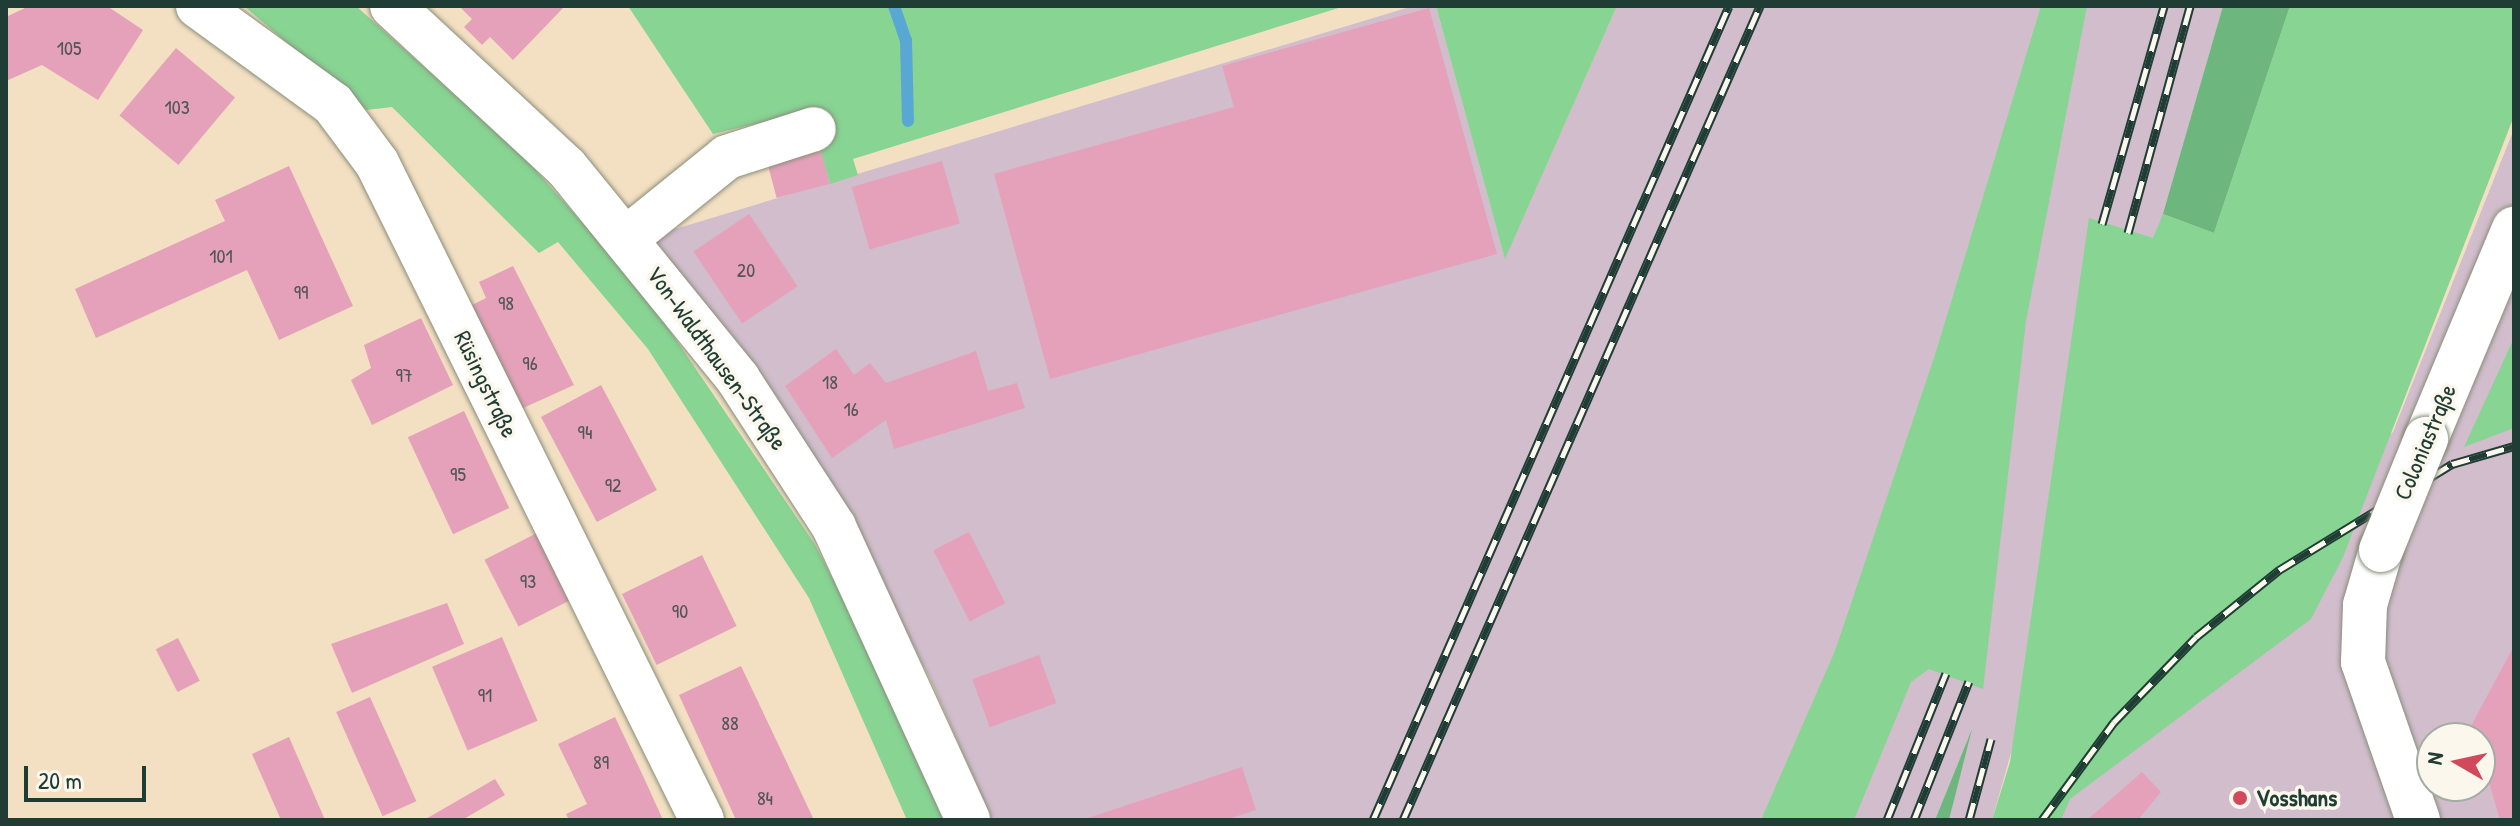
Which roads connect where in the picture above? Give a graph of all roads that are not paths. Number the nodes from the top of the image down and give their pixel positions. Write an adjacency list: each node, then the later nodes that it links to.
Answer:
1 (198, 6): 6 (street, Rüsingstraße)
2 (392, 6): 5 (street, Von-Waldthausen-Straße)
3 (814, 129): 5 (street)
4 (2514, 229): 8 (street, Coloniastraße, bridge)
5 (628, 237): 7 (street, Von-Waldthausen-Straße)
6 (702, 820)
7 (968, 820)
8 (2418, 820)

